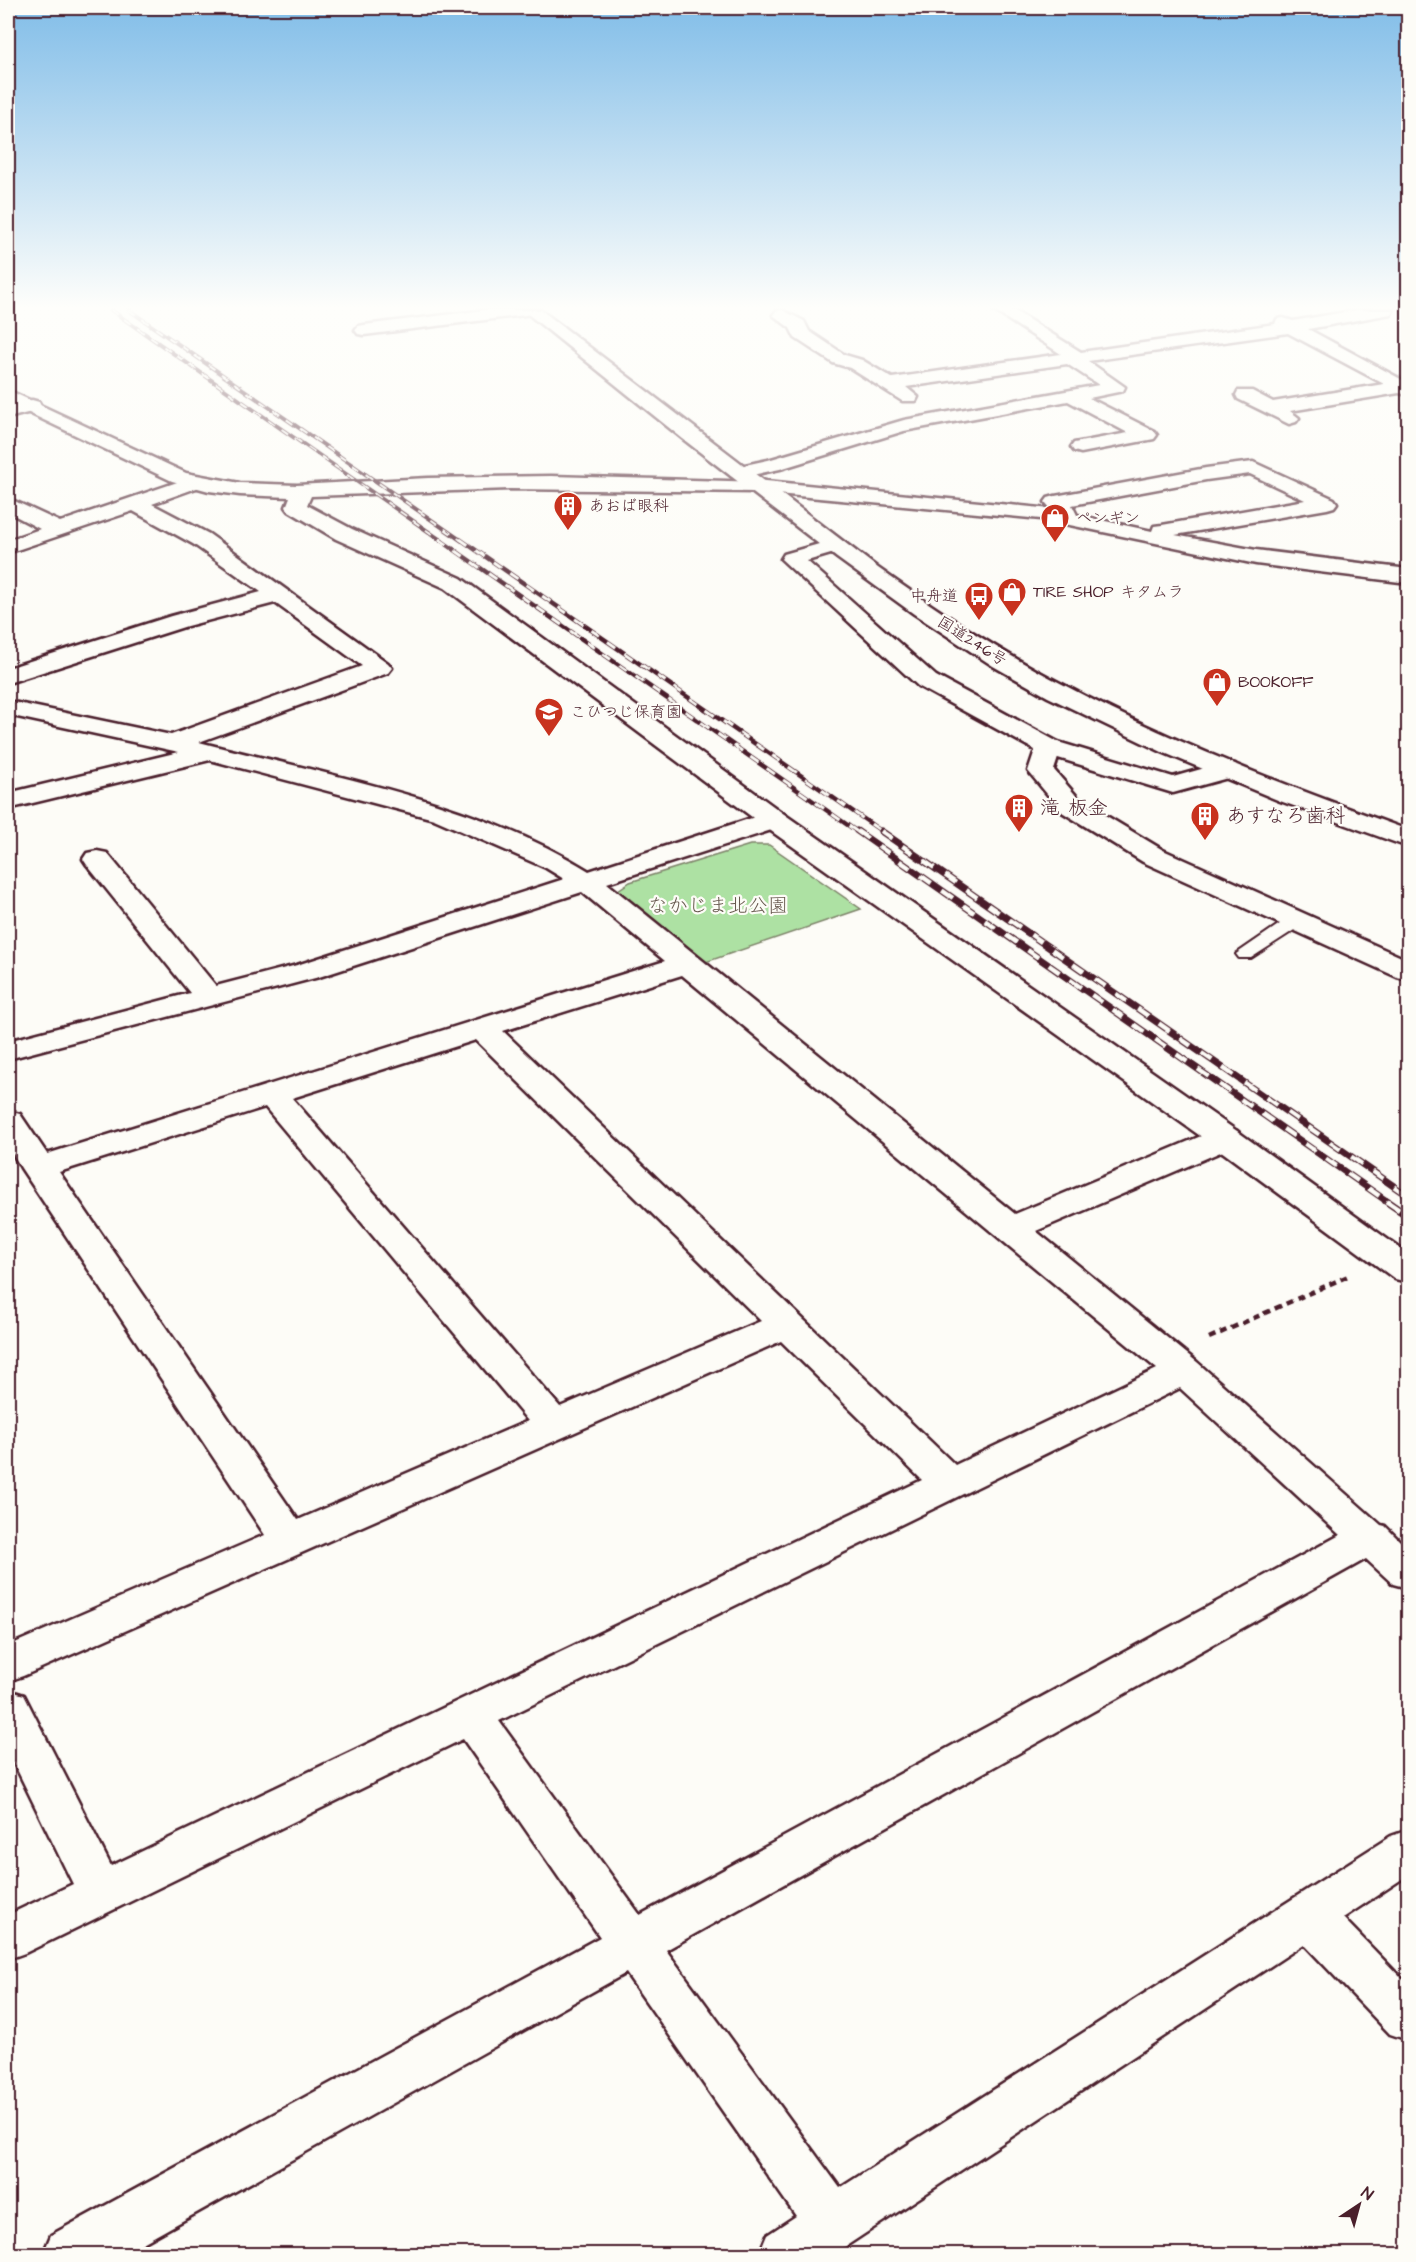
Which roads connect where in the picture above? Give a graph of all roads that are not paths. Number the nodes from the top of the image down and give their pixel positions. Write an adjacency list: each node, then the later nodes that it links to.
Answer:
1 (54, 416): 11 (main road)
2 (666, 416): 10 (main road, 国道246号)
3 (937, 416): 7 (main road)
4 (955, 416): 7 (main road)
5 (1111, 416): 9 (main road)
6 (1285, 416): 8 (main road)
7 (940, 418): 10 (main road)
8 (1289, 418)
9 (1081, 447)
10 (747, 479): 12 (main road); 15 (main road); 19 (main road, 国道246号)
11 (195, 482): 12 (main road); 14 (main road)
12 (304, 489): 29 (main road)
13 (8, 504): 16 (main road)
14 (136, 504): 16 (main road); 21 (main road)
15 (1068, 518): 17 (main road); 17 (main road)
16 (59, 530): 18 (main road)
17 (1140, 535): 20 (main road)
18 (8, 546)
19 (833, 546): 25 (main road); 27 (main road, 国道246号)
20 (1408, 576)
21 (277, 595): 22 (main road); 24 (main road)
22 (8, 676)
23 (8, 708): 24 (main road)
24 (173, 743): 26 (main road)
25 (1049, 747): 27 (main road); 33 (main road)
26 (206, 753): 28 (main road); 32 (main road)
27 (1226, 770): 30 (main road, 国道246号)
28 (8, 801)
29 (774, 820): 32 (main road); 42 (main road)
30 (1408, 839)
31 (97, 859): 37 (main road)
32 (585, 880): 35 (main road); 37 (main road)
33 (1296, 921): 34 (lane); 36 (main road)
34 (1245, 954)
35 (685, 964): 38 (main road); 44 (main road)
36 (1408, 971)
37 (209, 997): 39 (main road)
38 (482, 1028): 40 (main road); 46 (main road)
39 (8, 1050)
40 (271, 1094): 43 (main road); 48 (main road)
41 (8, 1121): 43 (main road)
42 (1225, 1138): 44 (main road); 45 (main road)
43 (38, 1168): 51 (main road)
44 (1011, 1229): 47 (main road)
45 (1399, 1264)
46 (786, 1324): 48 (main road); 49 (main road)
47 (1176, 1364): 49 (main road); 50 (main road)
48 (554, 1426): 51 (main road)
49 (950, 1484): 55 (main road)
50 (1371, 1537): 52 (main road); 60 (main road)
51 (290, 1540): 53 (main road)
52 (1408, 1573)
53 (8, 1664)
54 (8, 1707): 57 (main road)
55 (470, 1715): 57 (main road); 60 (main road)
56 (1408, 1850): 58 (main road)
57 (100, 1893): 59 (main road)
58 (1308, 1916): 61 (main road); 62 (main road)
59 (8, 1938)
60 (633, 1943): 62 (main road); 63 (main road)
61 (1408, 2018)
62 (833, 2224): 64 (main road)
63 (70, 2254)
64 (786, 2254)

